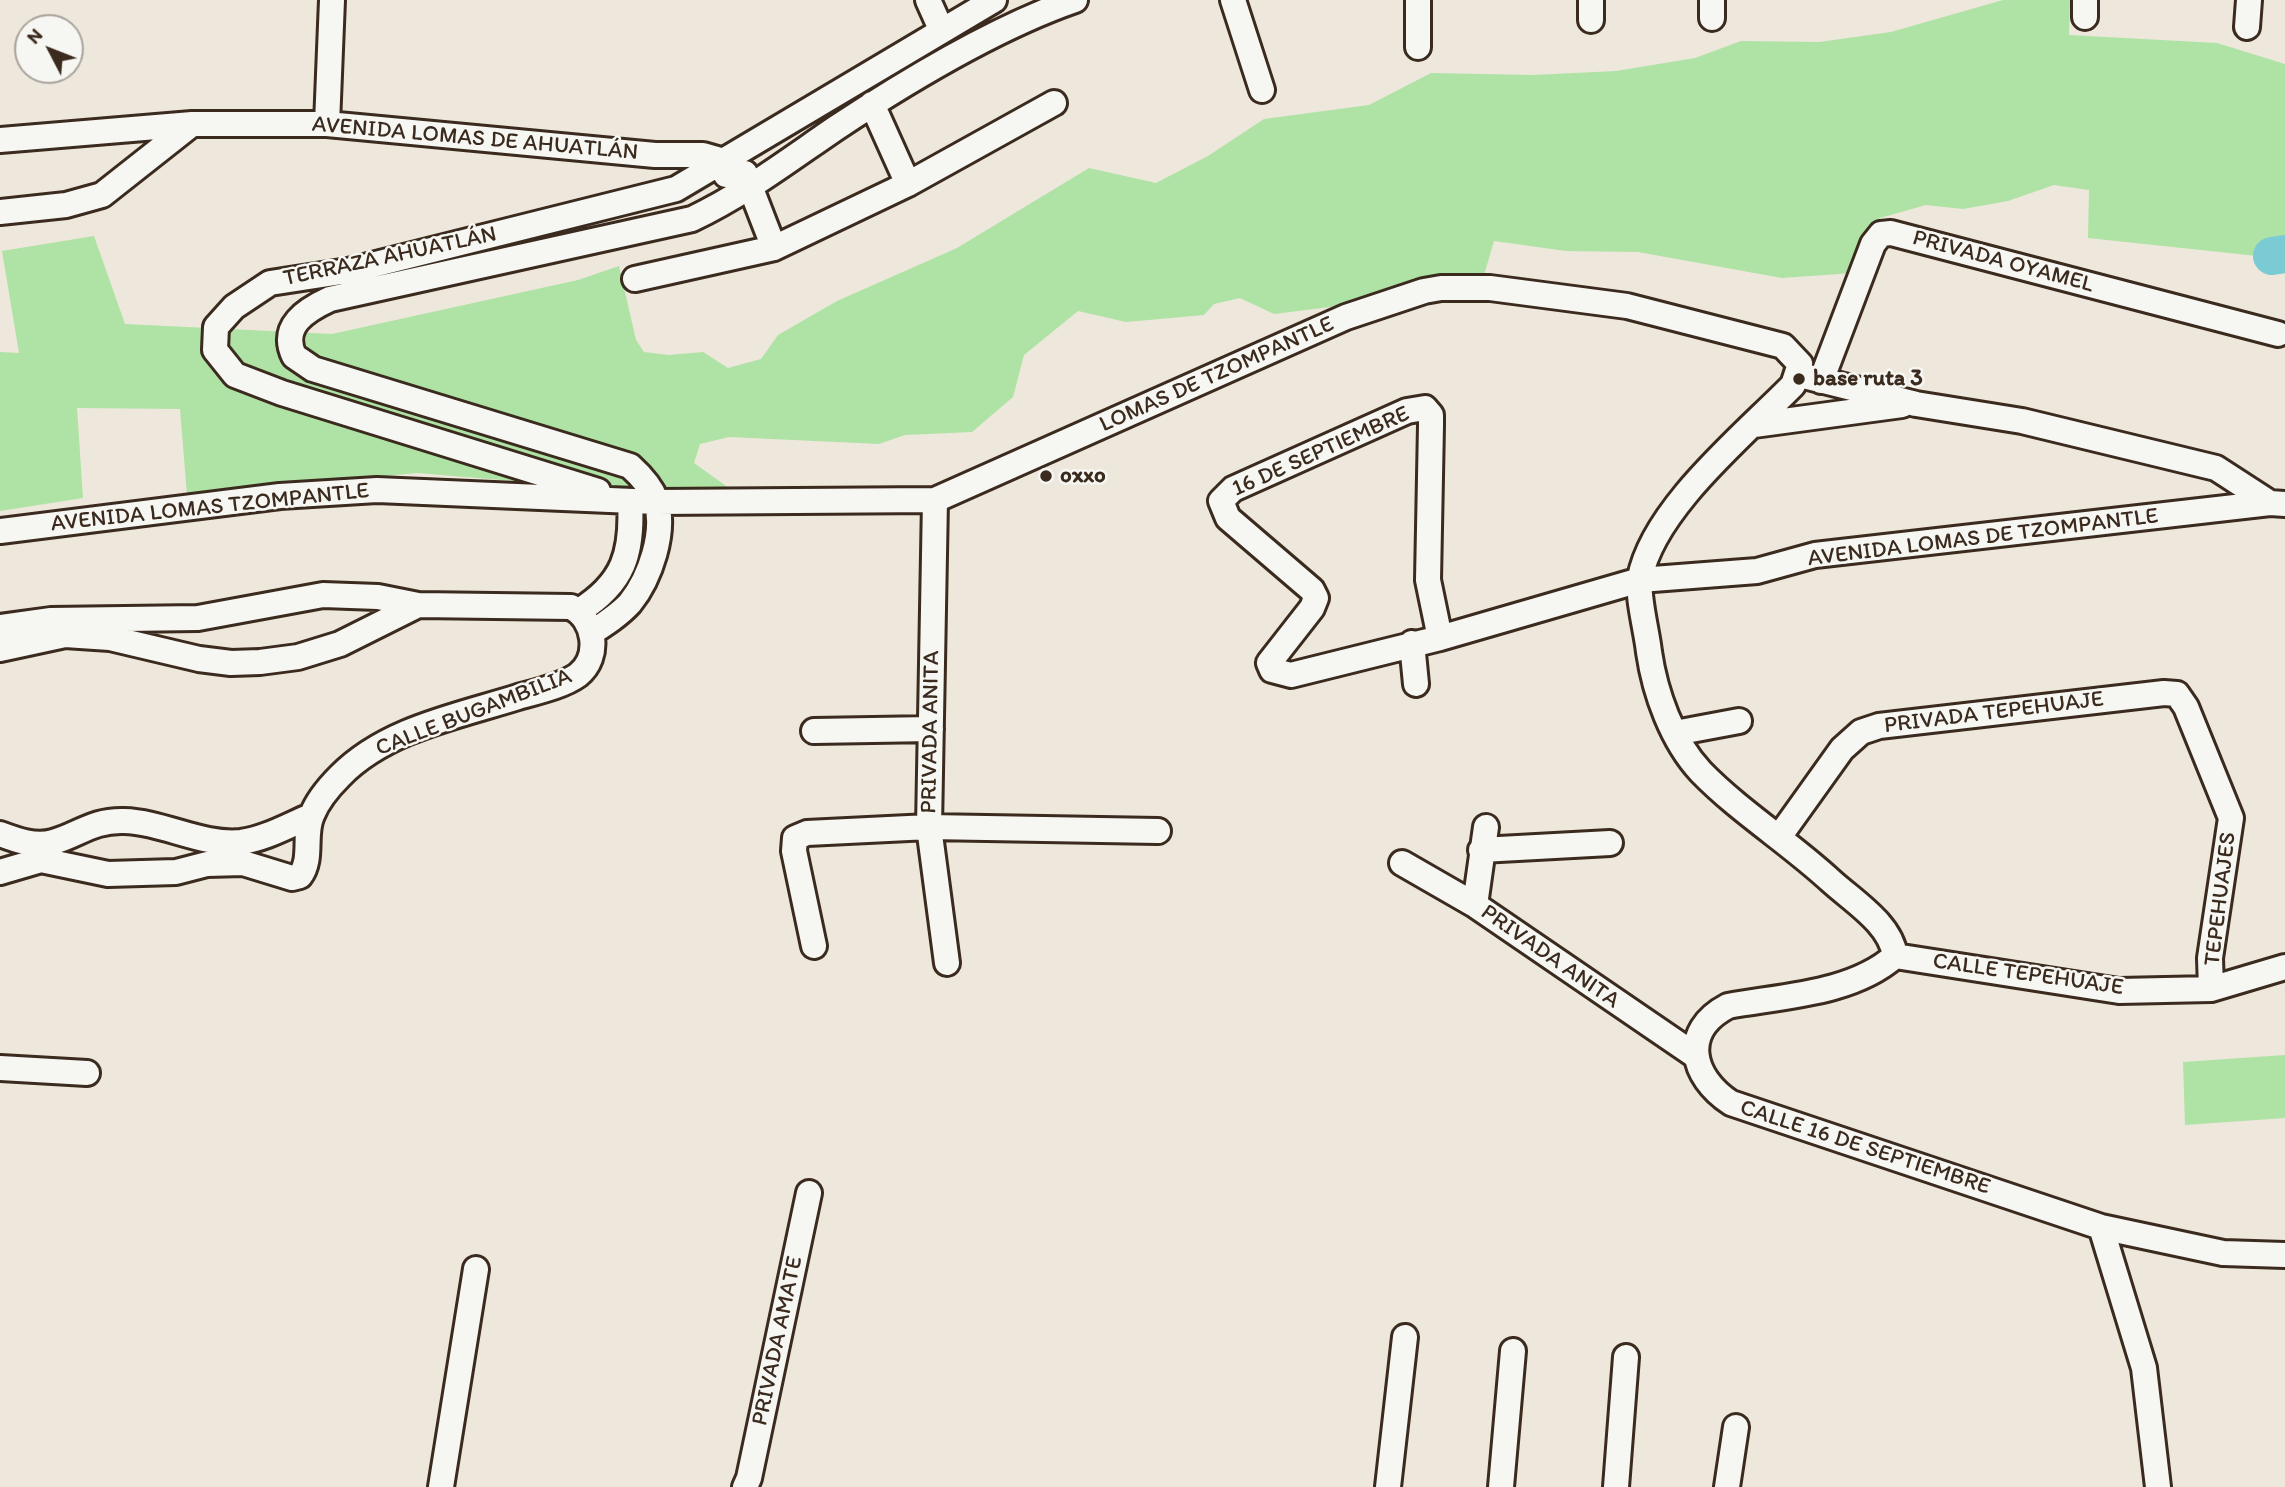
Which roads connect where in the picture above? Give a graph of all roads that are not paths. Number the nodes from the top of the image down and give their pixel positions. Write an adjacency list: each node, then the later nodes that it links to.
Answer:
1 (332, 0): 16 (street)
2 (928, 0): 9 (street)
3 (941, 0): 9 (street)
4 (994, 0): 9 (street, TERRAZA AHUATLÁN)
5 (1074, 0): 14 (street, TERRAZA AHUATLÁN)
6 (1233, 0): 12 (street)
7 (1418, 0): 11 (street)
8 (2249, 0): 10 (street)
9 (947, 26): 18 (street, TERRAZA AHUATLÁN)
10 (2247, 27)
11 (1418, 47)
12 (1262, 90)
13 (1054, 103): 19 (street)
14 (872, 104): 19 (street); 20 (street, TERRAZA AHUATLÁN)
15 (191, 124): 16 (street, AVENIDA LOMAS DE AHUATLÁN); 17 (street, AVENIDA LOMAS DE AHUATLÁN); 21 (street)
16 (327, 124): 18 (street, AVENIDA LOMAS DE AHUATLÁN)
17 (0, 140)
18 (730, 159): 20 (street); 29 (street, TERRAZA AHUATLÁN)
19 (908, 184): 22 (street)
20 (743, 191): 22 (street); 30 (street, TERRAZA AHUATLÁN)
21 (0, 212)
22 (774, 248): 23 (street)
23 (635, 279)
24 (2278, 334): 25 (street, PRIVADA OYAMEL)
25 (1806, 373): 26 (street); 27 (street); 28 (street, LOMAS DE TZOMPANTLE)
26 (1916, 404): 27 (street); 31 (street)
27 (1754, 425): 33 (street)
28 (935, 500): 30 (street, LOMAS DE TZOMPANTLE); 42 (street, PRIVADA ANITA)
29 (630, 501): 30 (street, LOMAS DE TZOMPANTLE); 32 (street, AVENIDA LOMAS TZOMPANTLE); 35 (street)
30 (656, 502): 35 (street)
31 (2277, 503): 33 (street, AVENIDA LOMAS DE TZOMPANTLE)
32 (0, 531)
33 (1640, 580): 37 (street, 16 DE SEPTIEMBRE); 44 (street)
34 (418, 605): 35 (street); 36 (street); 36 (street)
35 (586, 623): 45 (street, CALLE BUGAMBILIA)
36 (3, 637)
37 (1440, 638): 38 (street, 16 DE SEPTIEMBRE); 38 (street, 16 DE SEPTIEMBRE)
38 (1412, 643): 39 (street)
39 (1416, 684)
40 (2177, 694): 49 (street, PRIVADA TEPEHUAJE); 60 (street, TEPEHUAJES)
41 (1739, 721): 44 (street)
42 (931, 729): 43 (street); 46 (street, PRIVADA ANITA)
43 (814, 731)
44 (1675, 733): 49 (street)
45 (311, 816): 52 (street, CALLE BUGAMBILIA); 52 (street, CALLE BUGAMBILIA)
46 (929, 827): 47 (street); 56 (street); 58 (street, PRIVADA ANITA)
47 (1158, 831)
48 (0, 834): 51 (street, CALLE BUGAMBILIA)
49 (1779, 837): 57 (street)
50 (1610, 843): 55 (street)
51 (41, 852): 52 (street, CALLE BUGAMBILIA); 52 (street, CALLE BUGAMBILIA); 54 (street, CALLE BUGAMBILIA)
52 (242, 853)
53 (1402, 863): 55 (street, PRIVADA ANITA)
54 (0, 872)
55 (1475, 905): 61 (street, PRIVADA ANITA)
56 (814, 946)
57 (1895, 956): 60 (street, CALLE TEPEHUAJE); 61 (street)
58 (947, 963)
59 (2285, 967): 60 (street, CALLE TEPEHUAJE)
60 (2211, 989)
61 (1696, 1056): 65 (street, CALLE 16 DE SEPTIEMBRE)
62 (0, 1068): 63 (street)
63 (87, 1073)
64 (809, 1194): 73 (street, PRIVADA AMATE)
65 (2101, 1227): 66 (street, CALLE 16 DE SEPTIEMBRE); 78 (street)
66 (2285, 1255)
67 (476, 1269): 72 (street)
68 (1405, 1337): 74 (street)
69 (1513, 1351): 75 (street)
70 (1626, 1357): 76 (street)
71 (1736, 1427): 77 (street)
72 (441, 1487)
73 (744, 1487)
74 (1388, 1487)
75 (1501, 1487)
76 (1616, 1487)
77 (1727, 1487)
78 (2158, 1487)

